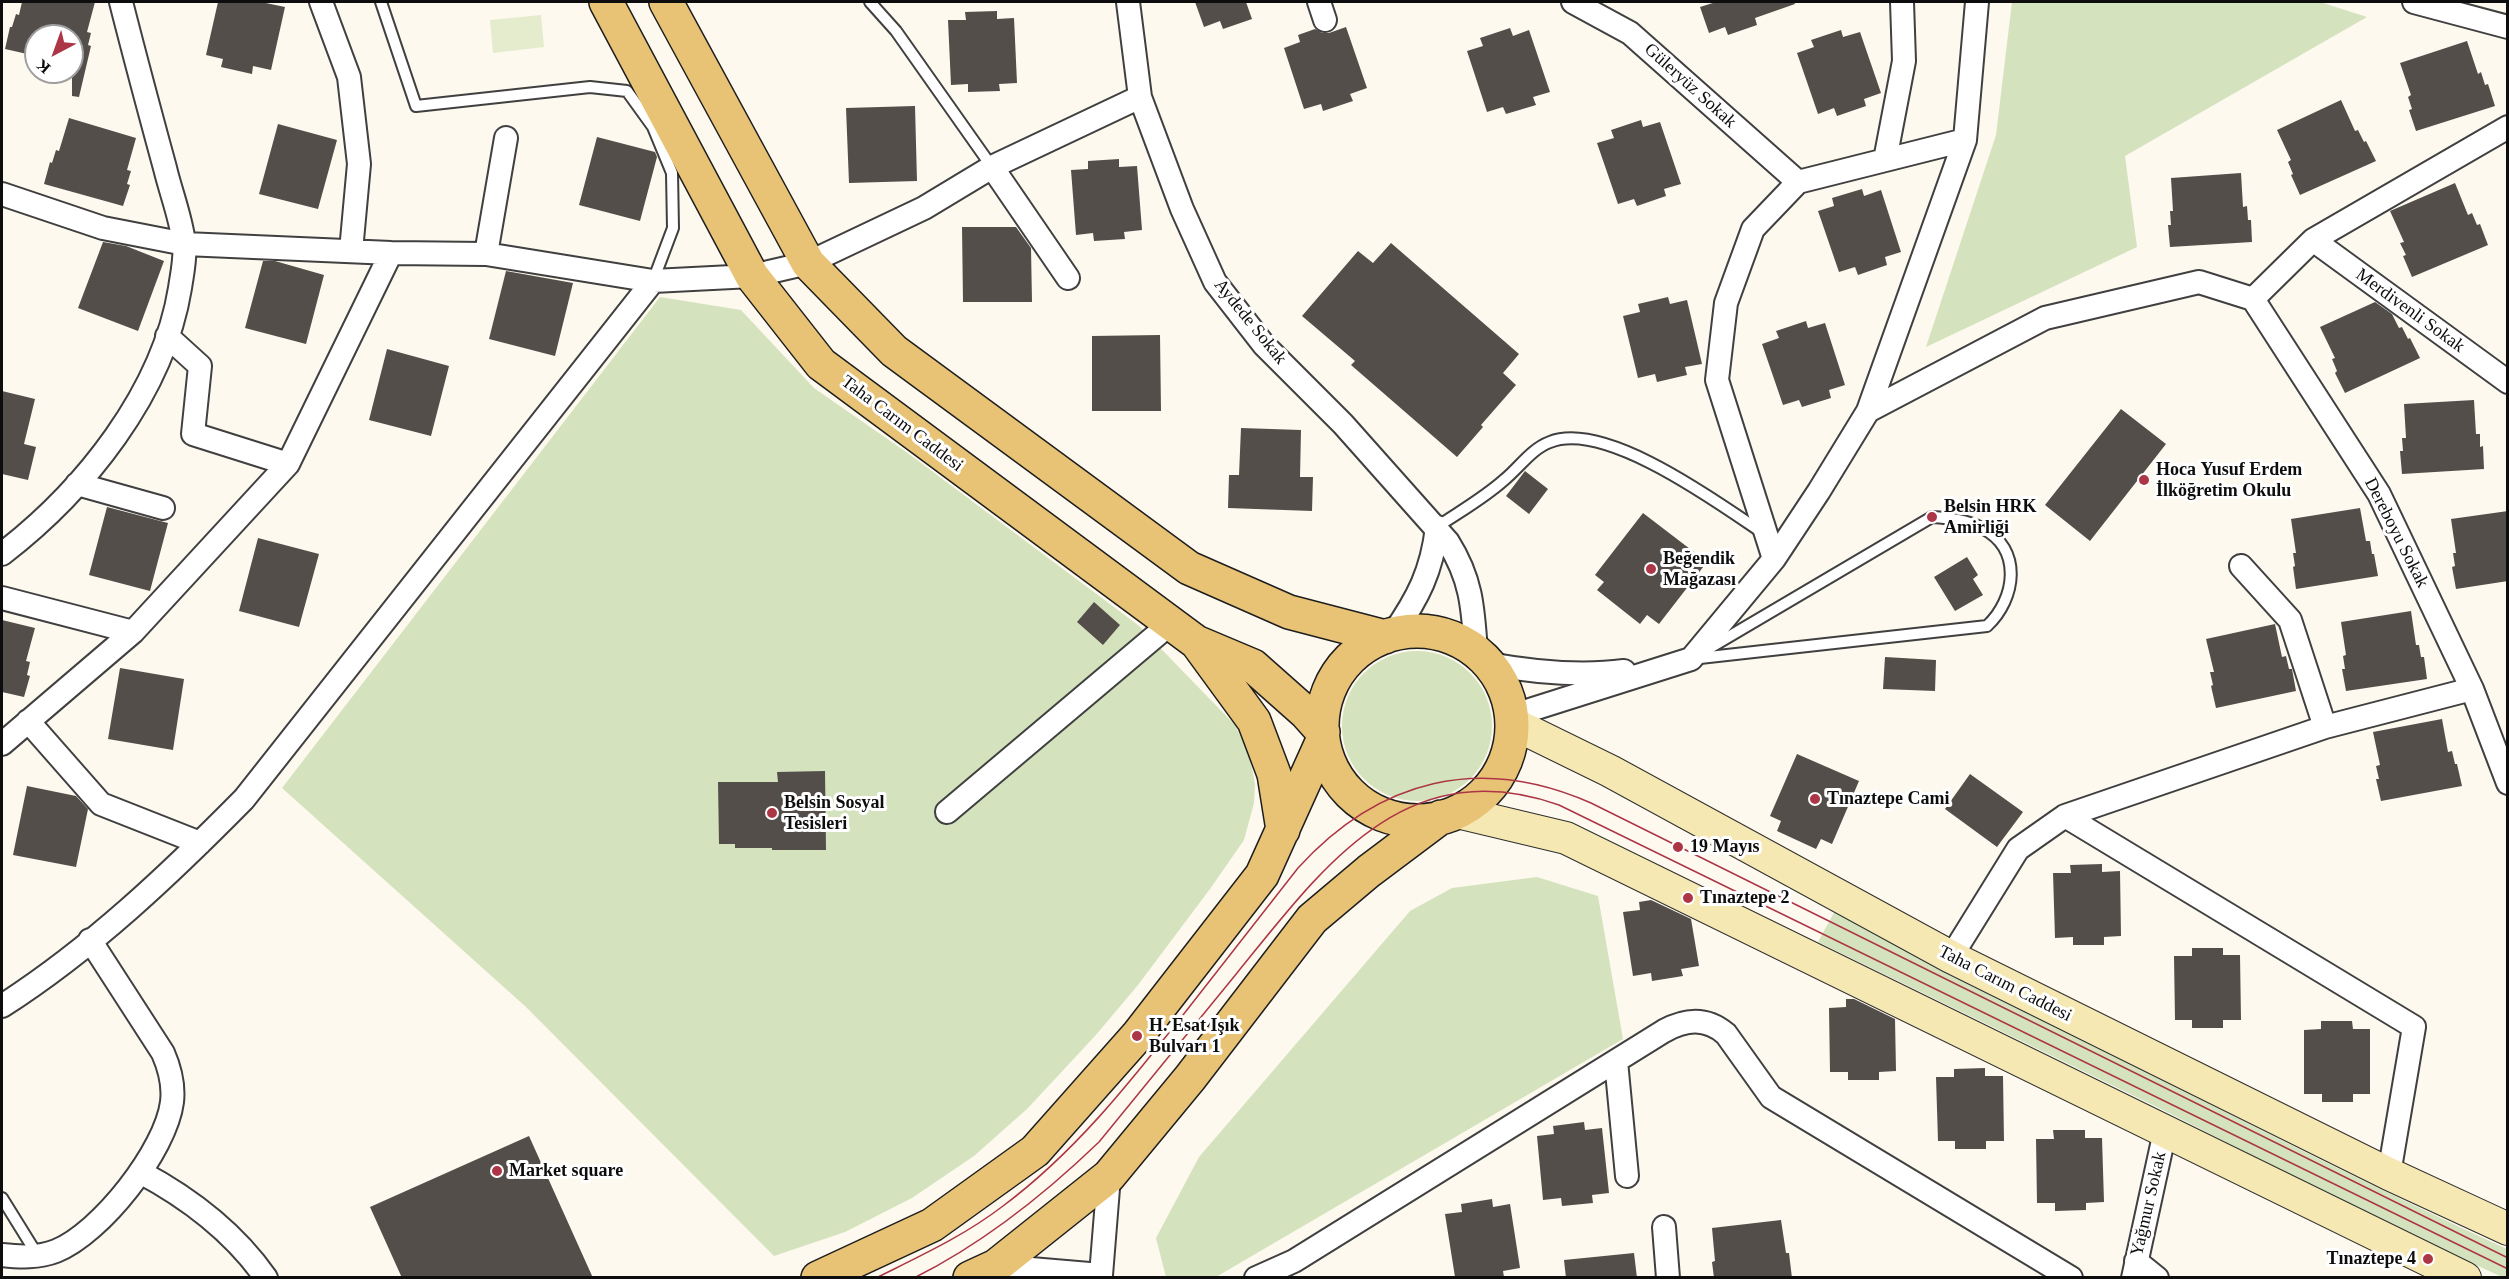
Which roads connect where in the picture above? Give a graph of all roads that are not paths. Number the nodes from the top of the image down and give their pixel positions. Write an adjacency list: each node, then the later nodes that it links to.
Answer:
1 (121, 2): 22 (street)
2 (321, 2): 23 (street)
3 (381, 2): 29 (lane)
4 (606, 2): 27 (main road, Taha Carım Caddesi)
5 (666, 2): 26 (main road)
6 (870, 2): 18 (lane)
7 (1128, 2): 13 (street, Aydede Sokak)
8 (1573, 2): 19 (street, Güleryüz Sokak)
9 (1902, 2): 17 (street)
10 (1977, 2): 16 (street)
11 (2414, 2): 12 (street)
12 (2508, 27)
13 (1140, 97): 18 (street); 37 (street, Aydede Sokak)
14 (2508, 127): 21 (street)
15 (506, 138): 25 (street)
16 (1965, 140): 17 (street); 33 (street)
17 (1885, 160): 19 (street)
18 (992, 167): 26 (street); 28 (street)
19 (1798, 182): 38 (street)
20 (2, 194): 22 (street)
21 (2313, 240): 30 (street); 32 (street, Merdivenli Sokak)
22 (185, 244): 23 (street); 31 (street)
23 (351, 251): 24 (street)
24 (390, 253): 25 (street); 34 (street)
25 (486, 254): 29 (street)
26 (808, 262): 27 (street); 45 (main road)
27 (752, 276): 29 (street); 44 (main road, Taha Carım Caddesi)
28 (1068, 278)
29 (653, 281): 59 (street)
30 (2253, 299): 33 (street); 48 (street, Dereboyu Sokak)
31 (167, 336): 34 (street); 35 (street)
32 (2508, 381)
33 (1868, 411): 40 (street)
34 (288, 464): 43 (street)
35 (77, 483): 36 (street); 39 (street)
36 (163, 508)
37 (1437, 527): 38 (lane); 45 (street); 46 (street, Aydede Sokak)
38 (1766, 535): 40 (street)
39 (2, 554)
40 (1774, 559): 47 (street)
41 (2241, 566): 51 (street)
42 (2, 598): 43 (street)
43 (133, 632): 50 (street)
44 (1184, 632): 52 (main road, Taha Carım Caddesi); 55 (street); 58 (main road)
45 (1389, 635): 46 (main road); 52 (main road)
46 (1482, 658): 47 (street); 49 (main road)
47 (1691, 659): 47 (lane); 49 (street)
48 (2472, 688): 51 (street); 54 (street, Dereboyu Sokak)
49 (1511, 719): 56 (main road); 61 (main road, Taha Carım Caddesi)
50 (28, 721): 53 (street); 59 (street)
51 (2325, 727): 57 (street)
52 (1323, 736): 56 (main road); 58 (main road)
53 (2, 744)
54 (2508, 783)
55 (947, 812)
56 (1449, 815): 64 (main road); 67 (main road)
57 (2065, 816): 61 (street); 66 (street)
58 (1282, 830): 78 (main road)
59 (200, 843): 60 (street)
60 (90, 940): 62 (street); 65 (street)
61 (1951, 957): 66 (main road, Taha Carım Caddesi)
62 (2, 1006)
63 (1616, 1061): 68 (street); 79 (street); 81 (street)
64 (2165, 1131): 74 (street, Yağmur Sokak); 83 (main road)
65 (140, 1172): 73 (street); 77 (street)
66 (2389, 1174): 71 (main road, Taha Carım Caddesi)
67 (1109, 1176): 75 (main road); 76 (street)
68 (1627, 1176)
69 (2, 1198): 73 (lane)
70 (1664, 1227): 80 (street)
71 (2508, 1229)
72 (2, 1255): 73 (street)
73 (38, 1256)
74 (2134, 1269): 82 (street)
75 (983, 1272): 76 (street)
76 (1100, 1277)
77 (266, 1278)
78 (818, 1278)
79 (1256, 1278)
80 (1668, 1278)
81 (2071, 1278)
82 (2157, 1278)
83 (2465, 1278)

